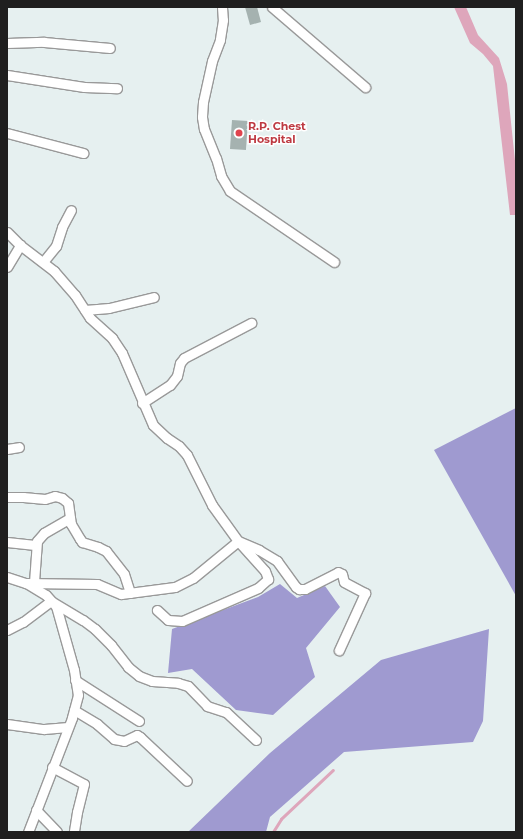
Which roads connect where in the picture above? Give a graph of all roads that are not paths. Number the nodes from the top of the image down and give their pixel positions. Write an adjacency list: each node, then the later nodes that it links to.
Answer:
1 (222, 7): 14 (street)
2 (272, 7): 6 (street)
3 (7, 43): 4 (street)
4 (110, 48)
5 (7, 75): 7 (street)
6 (365, 87)
7 (117, 88)
8 (7, 133): 9 (street)
9 (83, 153)
10 (71, 210): 13 (street)
11 (7, 232): 12 (street)
12 (20, 245): 13 (street); 15 (street)
13 (43, 262): 17 (street)
14 (334, 262)
15 (7, 267)
16 (154, 297): 17 (street)
17 (85, 310): 19 (street)
18 (250, 323): 19 (street)
19 (142, 403): 24 (street)
20 (19, 447): 21 (street)
21 (7, 449)
22 (7, 498): 23 (street)
23 (70, 518): 26 (street); 29 (street)
24 (238, 541): 29 (street); 31 (street); 33 (street)
25 (7, 542): 26 (street)
26 (35, 545): 28 (street)
27 (7, 577): 28 (street)
28 (30, 582): 29 (street); 30 (street)
29 (130, 593)
30 (52, 601): 32 (street); 34 (street); 39 (street)
31 (157, 610)
32 (7, 630)
33 (339, 650)
34 (75, 680): 35 (street); 36 (street)
35 (74, 710): 38 (street); 41 (street)
36 (139, 721)
37 (7, 724): 38 (street)
38 (68, 727): 40 (street)
39 (256, 740)
40 (52, 767): 42 (street); 45 (street)
41 (187, 781)
42 (36, 810): 43 (street); 44 (street)
43 (28, 832)
44 (57, 832)
45 (74, 832)

